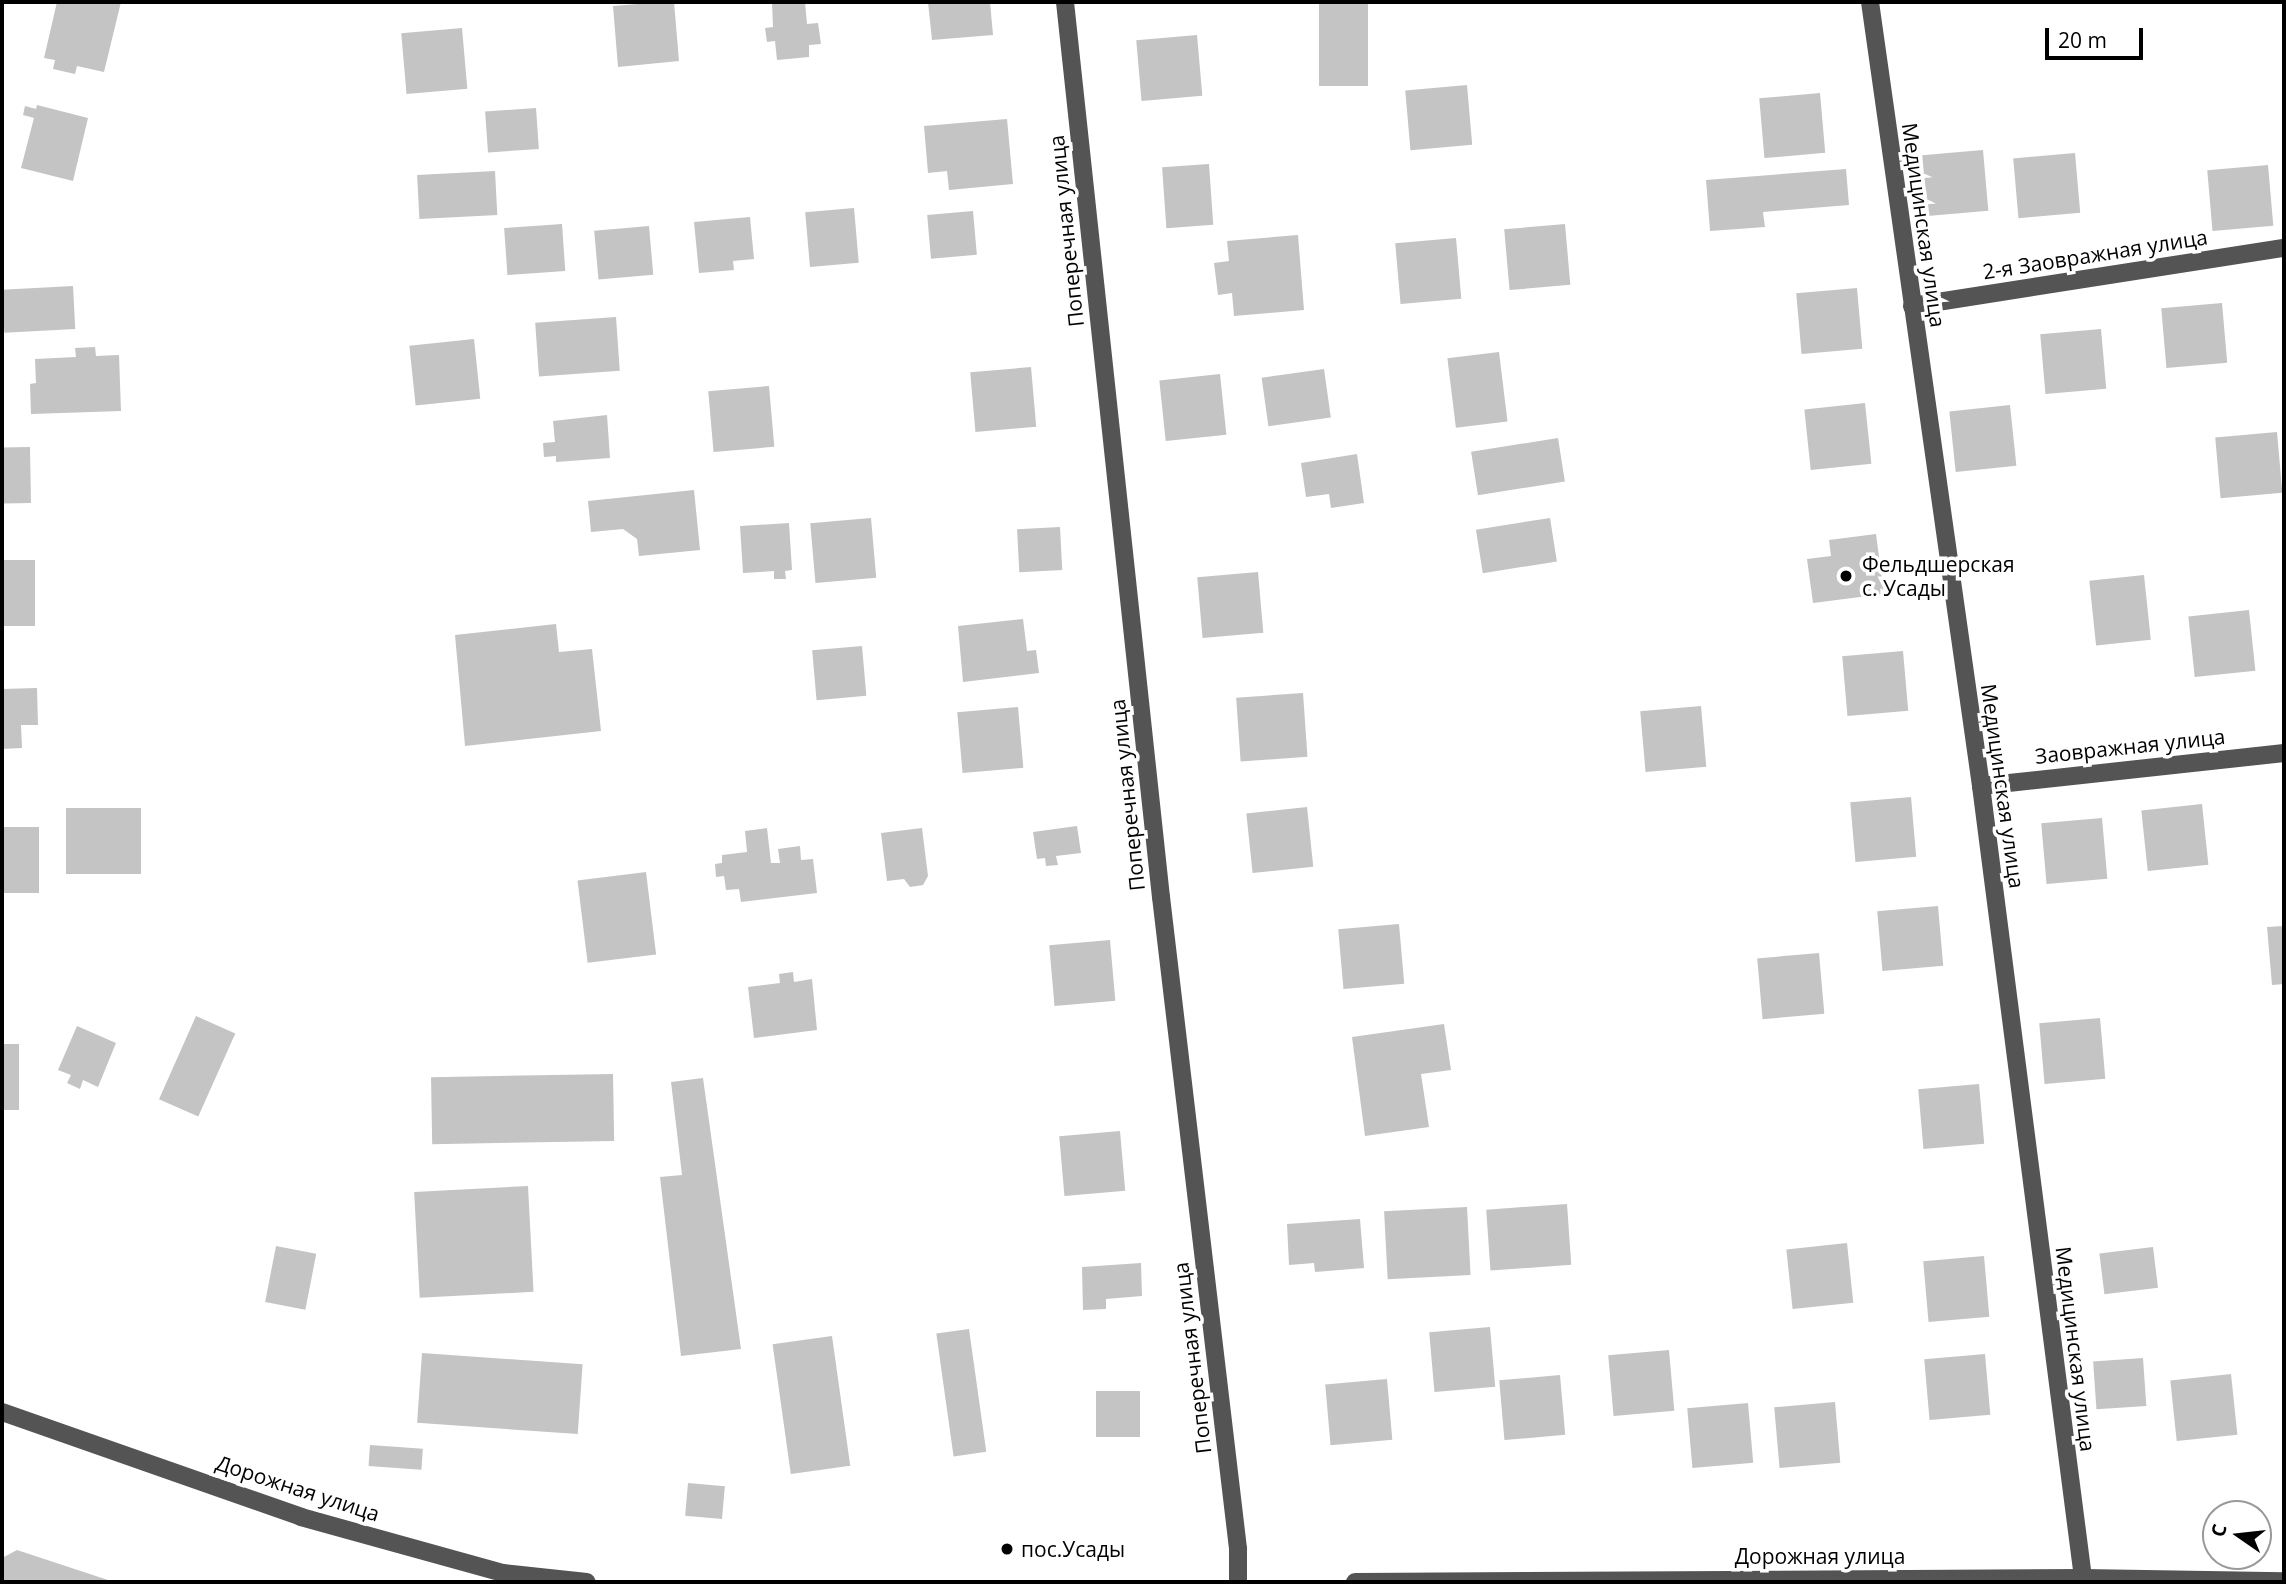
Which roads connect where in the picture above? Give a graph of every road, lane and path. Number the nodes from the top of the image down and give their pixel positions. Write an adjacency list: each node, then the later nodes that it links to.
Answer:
1 (1065, 2): 13 (street, Поперечная улица)
2 (1870, 2): 4 (street, Медицинская улица)
3 (2284, 248): 4 (street, 2-я Заовражная улица)
4 (1912, 306): 6 (street, Медицинская улица)
5 (2284, 753): 6 (street, Заовражная улица)
6 (1981, 786): 9 (street, Медицинская улица)
7 (2, 1412): 8 (street, Дорожная улица)
8 (502, 1577): 12 (street, Дорожная улица)
9 (2083, 1578): 10 (street, Дорожная улица); 11 (street, Дорожная улица)
10 (1421, 1581): 14 (street, Дорожная улица)
11 (2284, 1581)
12 (587, 1582)
13 (1238, 1582)
14 (1355, 1582)

